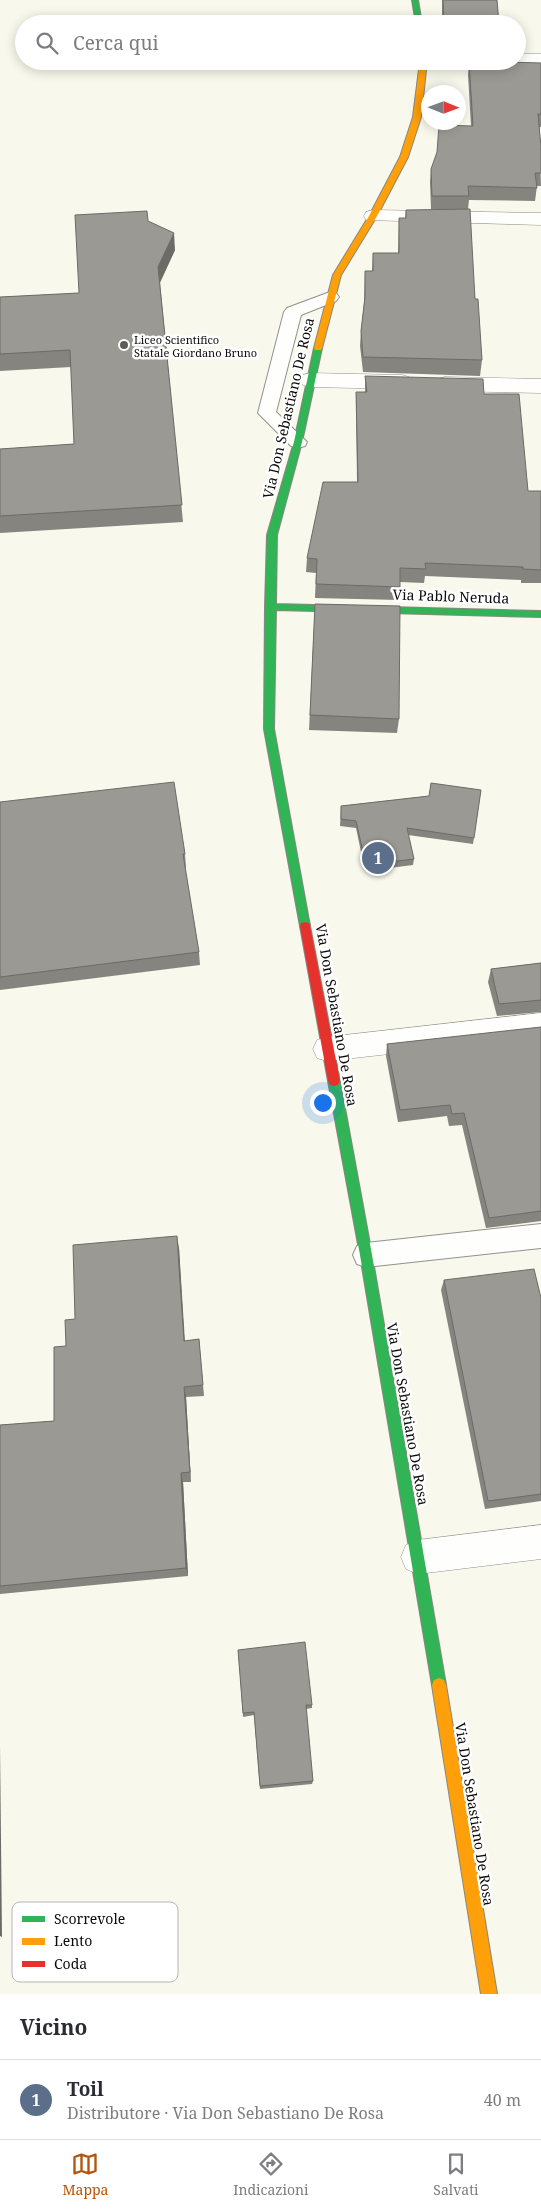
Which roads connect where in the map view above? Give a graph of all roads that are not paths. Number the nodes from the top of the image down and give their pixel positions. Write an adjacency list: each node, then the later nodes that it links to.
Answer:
1 (415, 0): 2 (street)
2 (418, 15)
3 (526, 59): 4 (street)
4 (541, 59)
5 (423, 70): 6 (street, Via Don Sebastiano De Rosa)
6 (373, 216): 7 (street); 8 (street, Via Don Sebastiano De Rosa)
7 (541, 219)
8 (330, 297): 9 (street, Via Don Sebastiano De Rosa); 11 (lane)
9 (310, 380): 10 (street); 11 (street, Via Don Sebastiano De Rosa)
10 (541, 386)
11 (298, 442): 12 (street, Via Don Sebastiano De Rosa)
12 (270, 606): 13 (street, Via Pablo Neruda); 15 (street, Via Don Sebastiano De Rosa)
13 (541, 614)
14 (541, 1025): 15 (street)
15 (327, 1048): 17 (street, Via Don Sebastiano De Rosa)
16 (541, 1236): 17 (lane)
17 (366, 1255): 19 (street, Via Don Sebastiano De Rosa)
18 (541, 1542): 19 (street)
19 (418, 1557): 20 (street, Via Don Sebastiano De Rosa)
20 (489, 1994)

